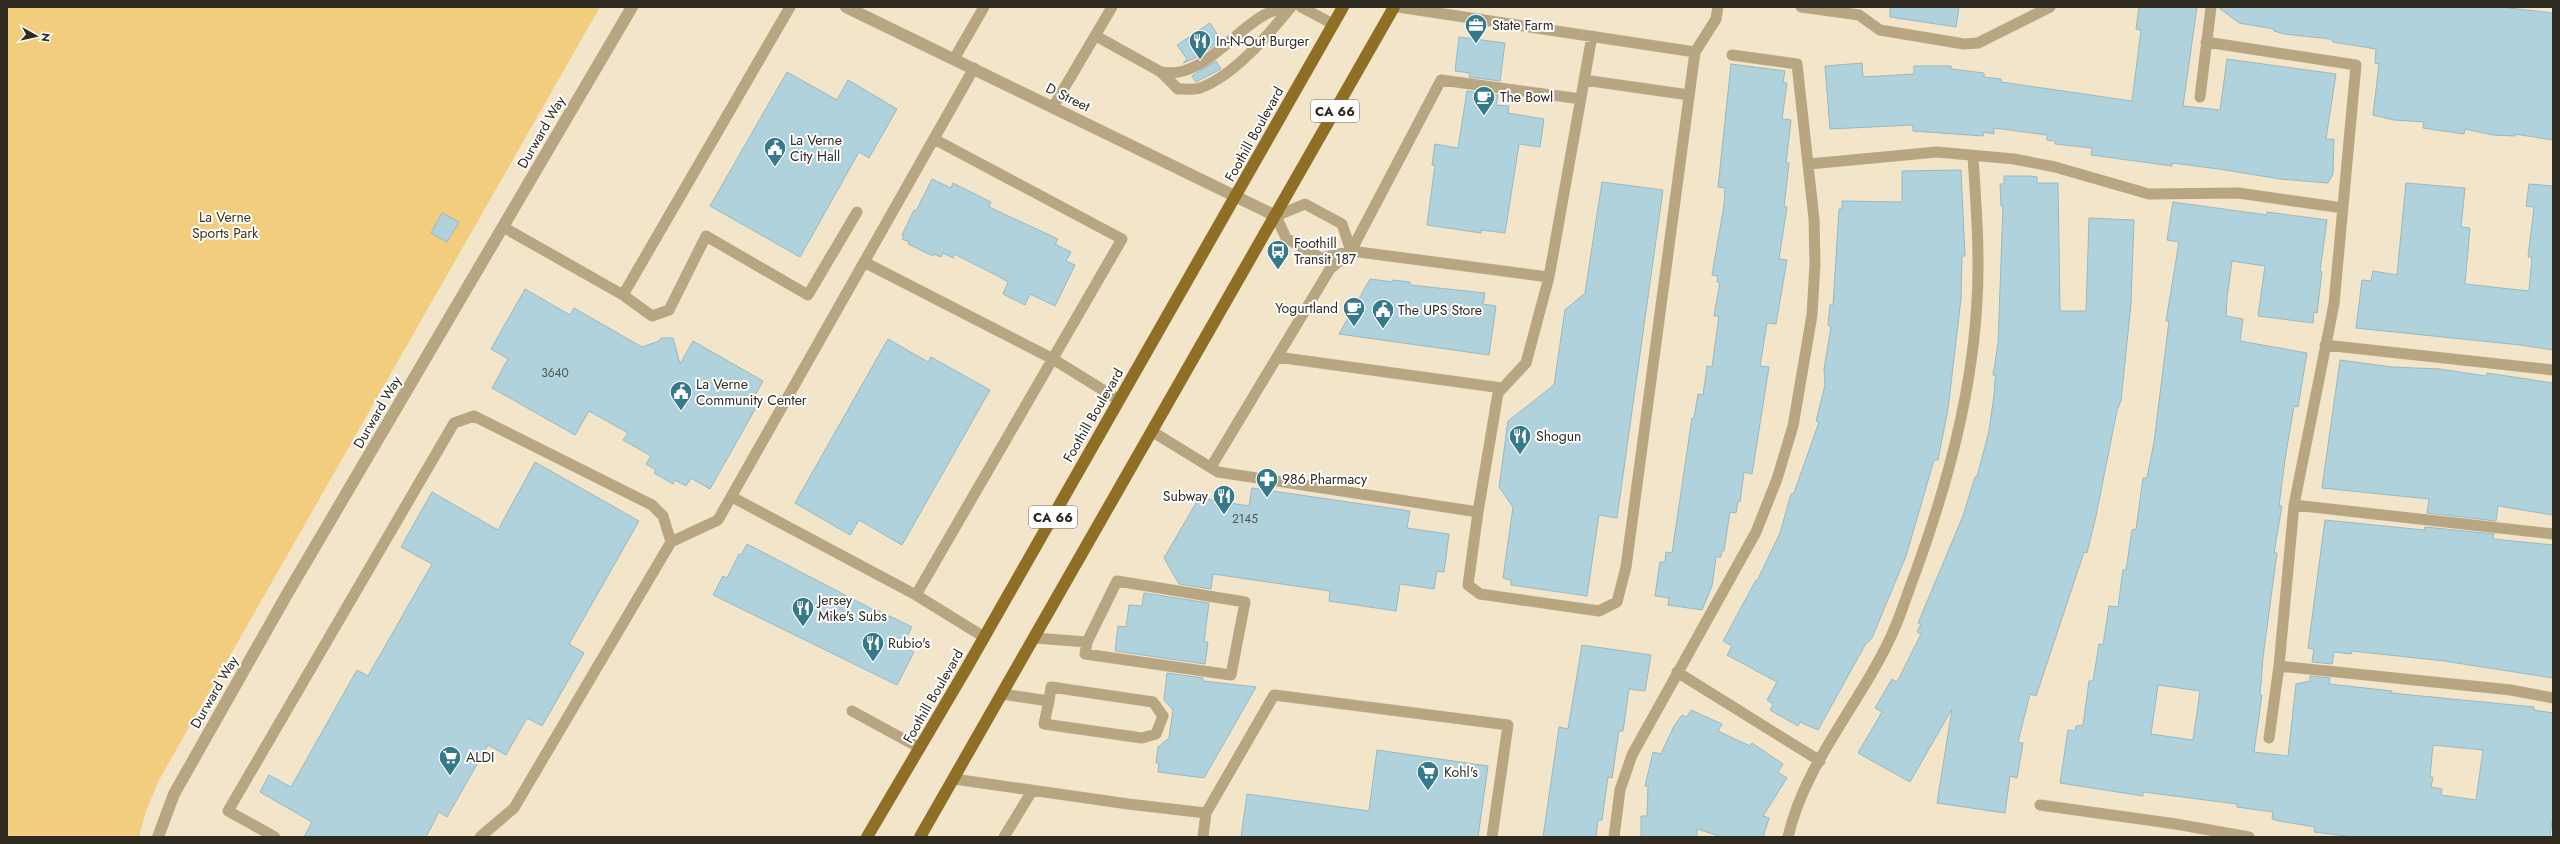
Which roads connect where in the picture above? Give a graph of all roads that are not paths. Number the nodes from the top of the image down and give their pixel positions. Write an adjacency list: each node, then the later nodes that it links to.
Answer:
1 (632, 7): 37 (street, Durward Way)
2 (790, 7): 41 (lane)
3 (846, 7): 22 (street, D Street)
4 (984, 7): 22 (lane)
5 (1112, 7): 17 (lane)
6 (1290, 7): 24 (lane); 24 (lane)
7 (1301, 7): 16 (lane)
8 (1343, 7): 16 (main road, Foothill Boulevard / CA 66)
9 (1394, 7): 36 (main road, CA 66)
10 (1398, 7): 18 (lane)
11 (1718, 7): 20 (lane)
12 (1801, 7): 15 (lane)
13 (2050, 7): 15 (lane)
14 (2211, 7): 19 (lane)
15 (1859, 11)
16 (1333, 24): 33 (main road, Foothill Boulevard / CA 66)
17 (1096, 36): 24 (lane); 29 (lane)
18 (1592, 36): 20 (lane); 25 (lane)
19 (2206, 42): 27 (lane); 34 (lane)
20 (1695, 52): 26 (lane)
21 (1732, 55): 32 (lane)
22 (954, 59): 23 (street, D Street)
23 (974, 68): 29 (street, D Street); 30 (lane)
24 (1161, 72)
25 (1584, 80): 26 (lane); 28 (lane)
26 (1688, 95): 52 (lane)
27 (2200, 97)
28 (1581, 99): 38 (lane); 40 (lane)
29 (1053, 107): 33 (street, D Street)
30 (934, 139): 39 (lane); 44 (lane)
31 (1973, 156): 32 (lane); 34 (lane); 67 (lane)
32 (1809, 164): 60 (lane)
33 (1237, 195): 36 (street, D Street); 47 (main road, Foothill Boulevard / CA 66)
34 (2343, 208): 42 (lane)
35 (857, 212): 41 (lane)
36 (1276, 216): 38 (lane); 38 (lane); 48 (main road, CA 66)
37 (503, 226): 41 (lane); 72 (street, Durward Way)
38 (1350, 251): 40 (lane); 43 (lane)
39 (864, 262): 44 (lane); 50 (lane)
40 (1549, 278): 46 (lane)
41 (623, 295)
42 (2325, 345): 45 (lane); 51 (lane)
43 (1277, 357): 46 (lane); 49 (lane)
44 (1053, 358): 47 (lane); 55 (lane)
45 (2553, 370)
46 (1502, 388): 52 (lane)
47 (1119, 400): 56 (main road, Foothill Boulevard / CA 66)
48 (1153, 432): 49 (lane); 57 (main road, CA 66)
49 (1211, 467): 52 (lane)
50 (732, 497): 54 (lane); 55 (lane)
51 (2294, 505): 53 (lane); 59 (lane)
52 (1478, 512)
53 (2553, 534)
54 (671, 542): 73 (lane); 74 (lane)
55 (916, 595): 56 (lane)
56 (984, 637): 66 (main road, Foothill Boulevard / CA 66)
57 (1035, 638): 58 (lane); 61 (main road, CA 66)
58 (1088, 642): 58 (lane)
59 (2279, 666): 62 (lane); 65 (lane)
60 (1677, 672): 67 (lane); 80 (lane)
61 (1002, 694): 63 (lane); 68 (main road, CA 66)
62 (2553, 698)
63 (1049, 701): 63 (lane)
64 (852, 711): 66 (lane)
65 (2269, 738)
66 (920, 748): 75 (main road, Foothill Boulevard / CA 66)
67 (1820, 761): 81 (lane)
68 (954, 779): 69 (lane); 76 (main road, CA 66)
69 (1032, 790): 71 (lane); 77 (lane)
70 (2040, 805): 82 (lane)
71 (1206, 813): 78 (lane); 79 (lane)
72 (158, 837)
73 (275, 837)
74 (480, 837)
75 (867, 837)
76 (920, 837)
77 (1004, 837)
78 (1203, 837)
79 (1492, 837)
80 (1614, 837)
81 (1788, 837)
82 (2249, 837)

